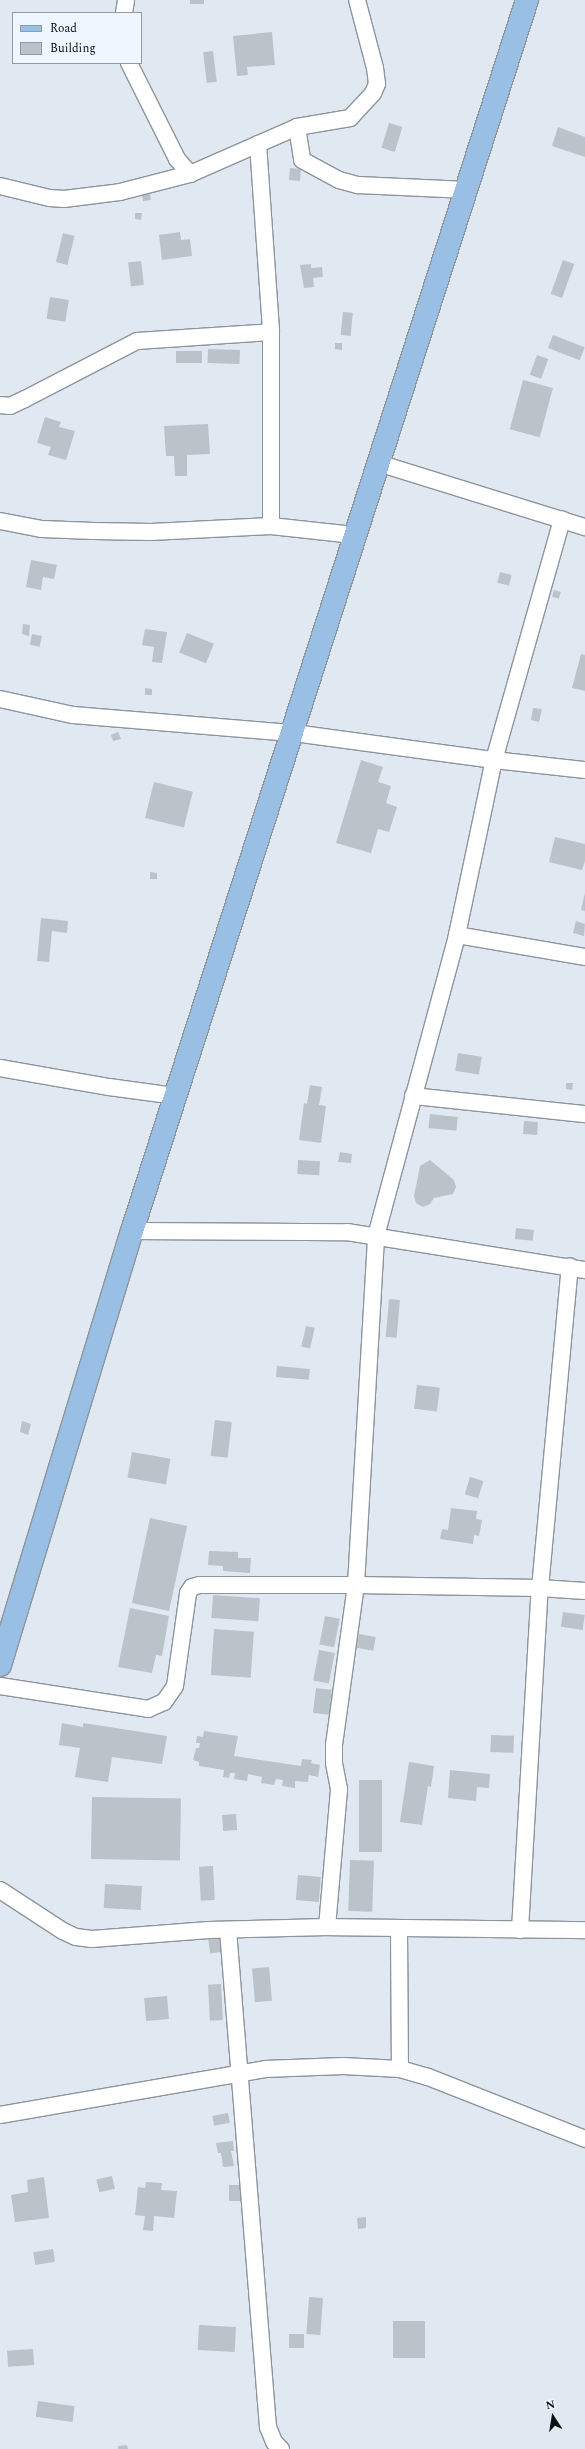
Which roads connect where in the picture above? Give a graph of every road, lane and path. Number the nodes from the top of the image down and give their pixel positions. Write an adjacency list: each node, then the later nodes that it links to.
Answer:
1 (126, 0): 4 (street)
2 (358, 0): 6 (street)
3 (527, 0): 10 (main road)
4 (124, 12)
5 (130, 64): 8 (street)
6 (297, 127): 7 (street); 10 (street)
7 (258, 144): 8 (street); 11 (street)
8 (190, 174): 9 (street)
9 (0, 186)
10 (467, 190): 13 (main road)
11 (271, 332): 12 (street); 16 (street)
12 (0, 405)
13 (378, 463): 14 (street); 18 (main road)
14 (562, 519): 17 (street); 21 (street)
15 (0, 521): 16 (street)
16 (271, 526): 18 (street)
17 (585, 527)
18 (354, 535): 20 (main road)
19 (0, 698): 20 (street)
20 (294, 733): 21 (street); 26 (main road)
21 (494, 760): 22 (street); 23 (street)
22 (585, 770)
23 (457, 935): 24 (street); 27 (street)
24 (585, 957)
25 (0, 1068): 26 (street)
26 (176, 1096): 29 (main road)
27 (414, 1096): 28 (street); 30 (street)
28 (585, 1114)
29 (132, 1231): 30 (street); 35 (main road)
30 (376, 1236): 31 (street); 32 (street)
31 (577, 1268): 33 (street)
32 (356, 1585): 33 (street); 36 (street); 38 (street)
33 (540, 1588): 34 (street); 41 (street)
34 (585, 1591)
35 (0, 1665)
36 (0, 1686)
37 (0, 1890): 39 (street)
38 (327, 1927): 39 (street); 40 (street)
39 (228, 1930): 44 (street)
40 (399, 1930): 41 (street); 43 (street)
41 (520, 1930): 42 (street)
42 (585, 1930)
43 (400, 2069): 44 (street); 46 (street)
44 (239, 2073): 45 (street); 47 (street)
45 (0, 2115)
46 (585, 2139)
47 (281, 2449)

